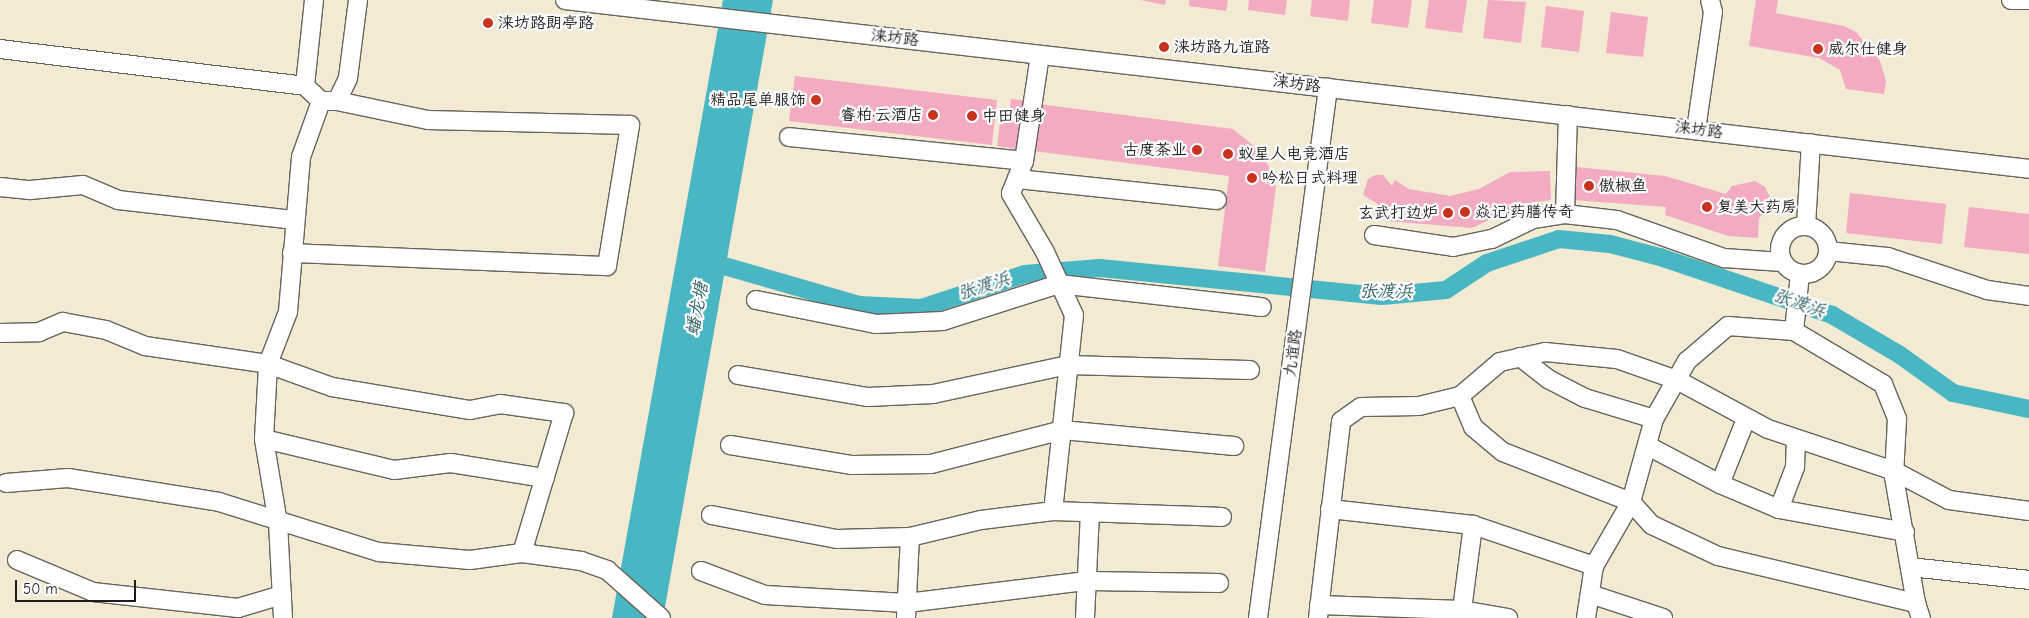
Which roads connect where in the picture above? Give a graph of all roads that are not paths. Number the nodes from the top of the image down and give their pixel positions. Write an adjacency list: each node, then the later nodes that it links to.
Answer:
1 (314, 0): 9 (street)
2 (358, 0): 11 (street)
3 (565, 0): 8 (street, 涞坊路)
4 (1710, 0): 13 (street)
5 (2011, 0): 6 (street)
6 (2028, 0)
7 (0, 49): 9 (street)
8 (1040, 55): 10 (street, 涞坊路); 16 (street)
9 (305, 86): 11 (street)
10 (1328, 88): 12 (street, 涞坊路); 83 (street, 九谊路)
11 (329, 101): 22 (street); 26 (street)
12 (1568, 115): 13 (street, 涞坊路); 21 (street)
13 (1696, 130): 15 (street, 涞坊路)
14 (789, 137): 16 (street)
15 (1811, 144): 17 (street, 涞坊路); 23 (street)
16 (1024, 161): 18 (street)
17 (2029, 169)
18 (1017, 179): 20 (street); 29 (street)
19 (0, 187): 22 (street)
20 (1217, 200)
21 (1565, 214): 24 (street); 27 (street)
22 (293, 220): 26 (street)
23 (1806, 226): 25 (street); 27 (street)
24 (1374, 235)
25 (1828, 251): 28 (street); 30 (street)
26 (292, 254): 36 (street)
27 (1782, 262): 28 (street)
28 (1800, 274): 33 (street)
29 (1060, 284): 31 (street); 32 (street); 37 (street)
30 (2029, 296)
31 (756, 300)
32 (1262, 307)
33 (1794, 331): 40 (street); 50 (street)
34 (0, 333): 36 (street)
35 (1520, 357): 40 (street); 41 (street); 43 (street)
36 (268, 364): 45 (street); 51 (street)
37 (1068, 365): 38 (street); 39 (street); 44 (street)
38 (1250, 370)
39 (738, 375)
40 (1677, 380): 42 (street); 43 (street)
41 (1460, 396): 54 (street); 55 (street)
42 (1746, 418): 46 (street); 53 (street)
43 (1654, 419): 49 (street)
44 (1062, 430): 47 (street); 48 (street); 57 (street)
45 (264, 439): 51 (street); 62 (street)
46 (1796, 439): 50 (street); 56 (street)
47 (730, 445)
48 (1234, 446)
49 (1648, 446): 53 (street); 54 (street)
50 (1894, 471): 58 (street); 64 (street)
51 (546, 478): 66 (street)
52 (6, 483): 62 (street)
53 (1720, 484): 56 (street)
54 (1631, 502): 68 (street); 78 (street)
55 (1330, 509): 63 (street); 79 (street)
56 (1779, 509): 64 (street)
57 (1053, 511): 59 (street); 65 (street)
58 (2029, 511)
59 (1090, 512): 61 (street); 72 (street)
60 (711, 515): 65 (street)
61 (1222, 517)
62 (278, 523): 66 (street); 75 (street)
63 (1473, 525): 68 (street); 77 (street)
64 (1905, 532): 69 (street)
65 (910, 537): 76 (street)
66 (522, 553): 81 (street)
67 (17, 560): 75 (street)
68 (1594, 566): 74 (street)
69 (1910, 567): 71 (street); 78 (street)
70 (701, 571): 76 (street)
71 (2029, 580)
72 (1087, 581): 73 (street); 76 (street); 82 (street)
73 (1219, 583)
74 (1590, 594): 85 (street); 86 (street)
75 (282, 595): 80 (street)
76 (906, 610)
77 (1462, 610): 79 (street); 84 (street)
78 (1919, 610)
79 (1318, 611)
80 (283, 618)
81 (661, 618)
82 (1085, 618)
83 (1258, 618)
84 (1508, 618)
85 (1586, 618)
86 (1663, 618)

